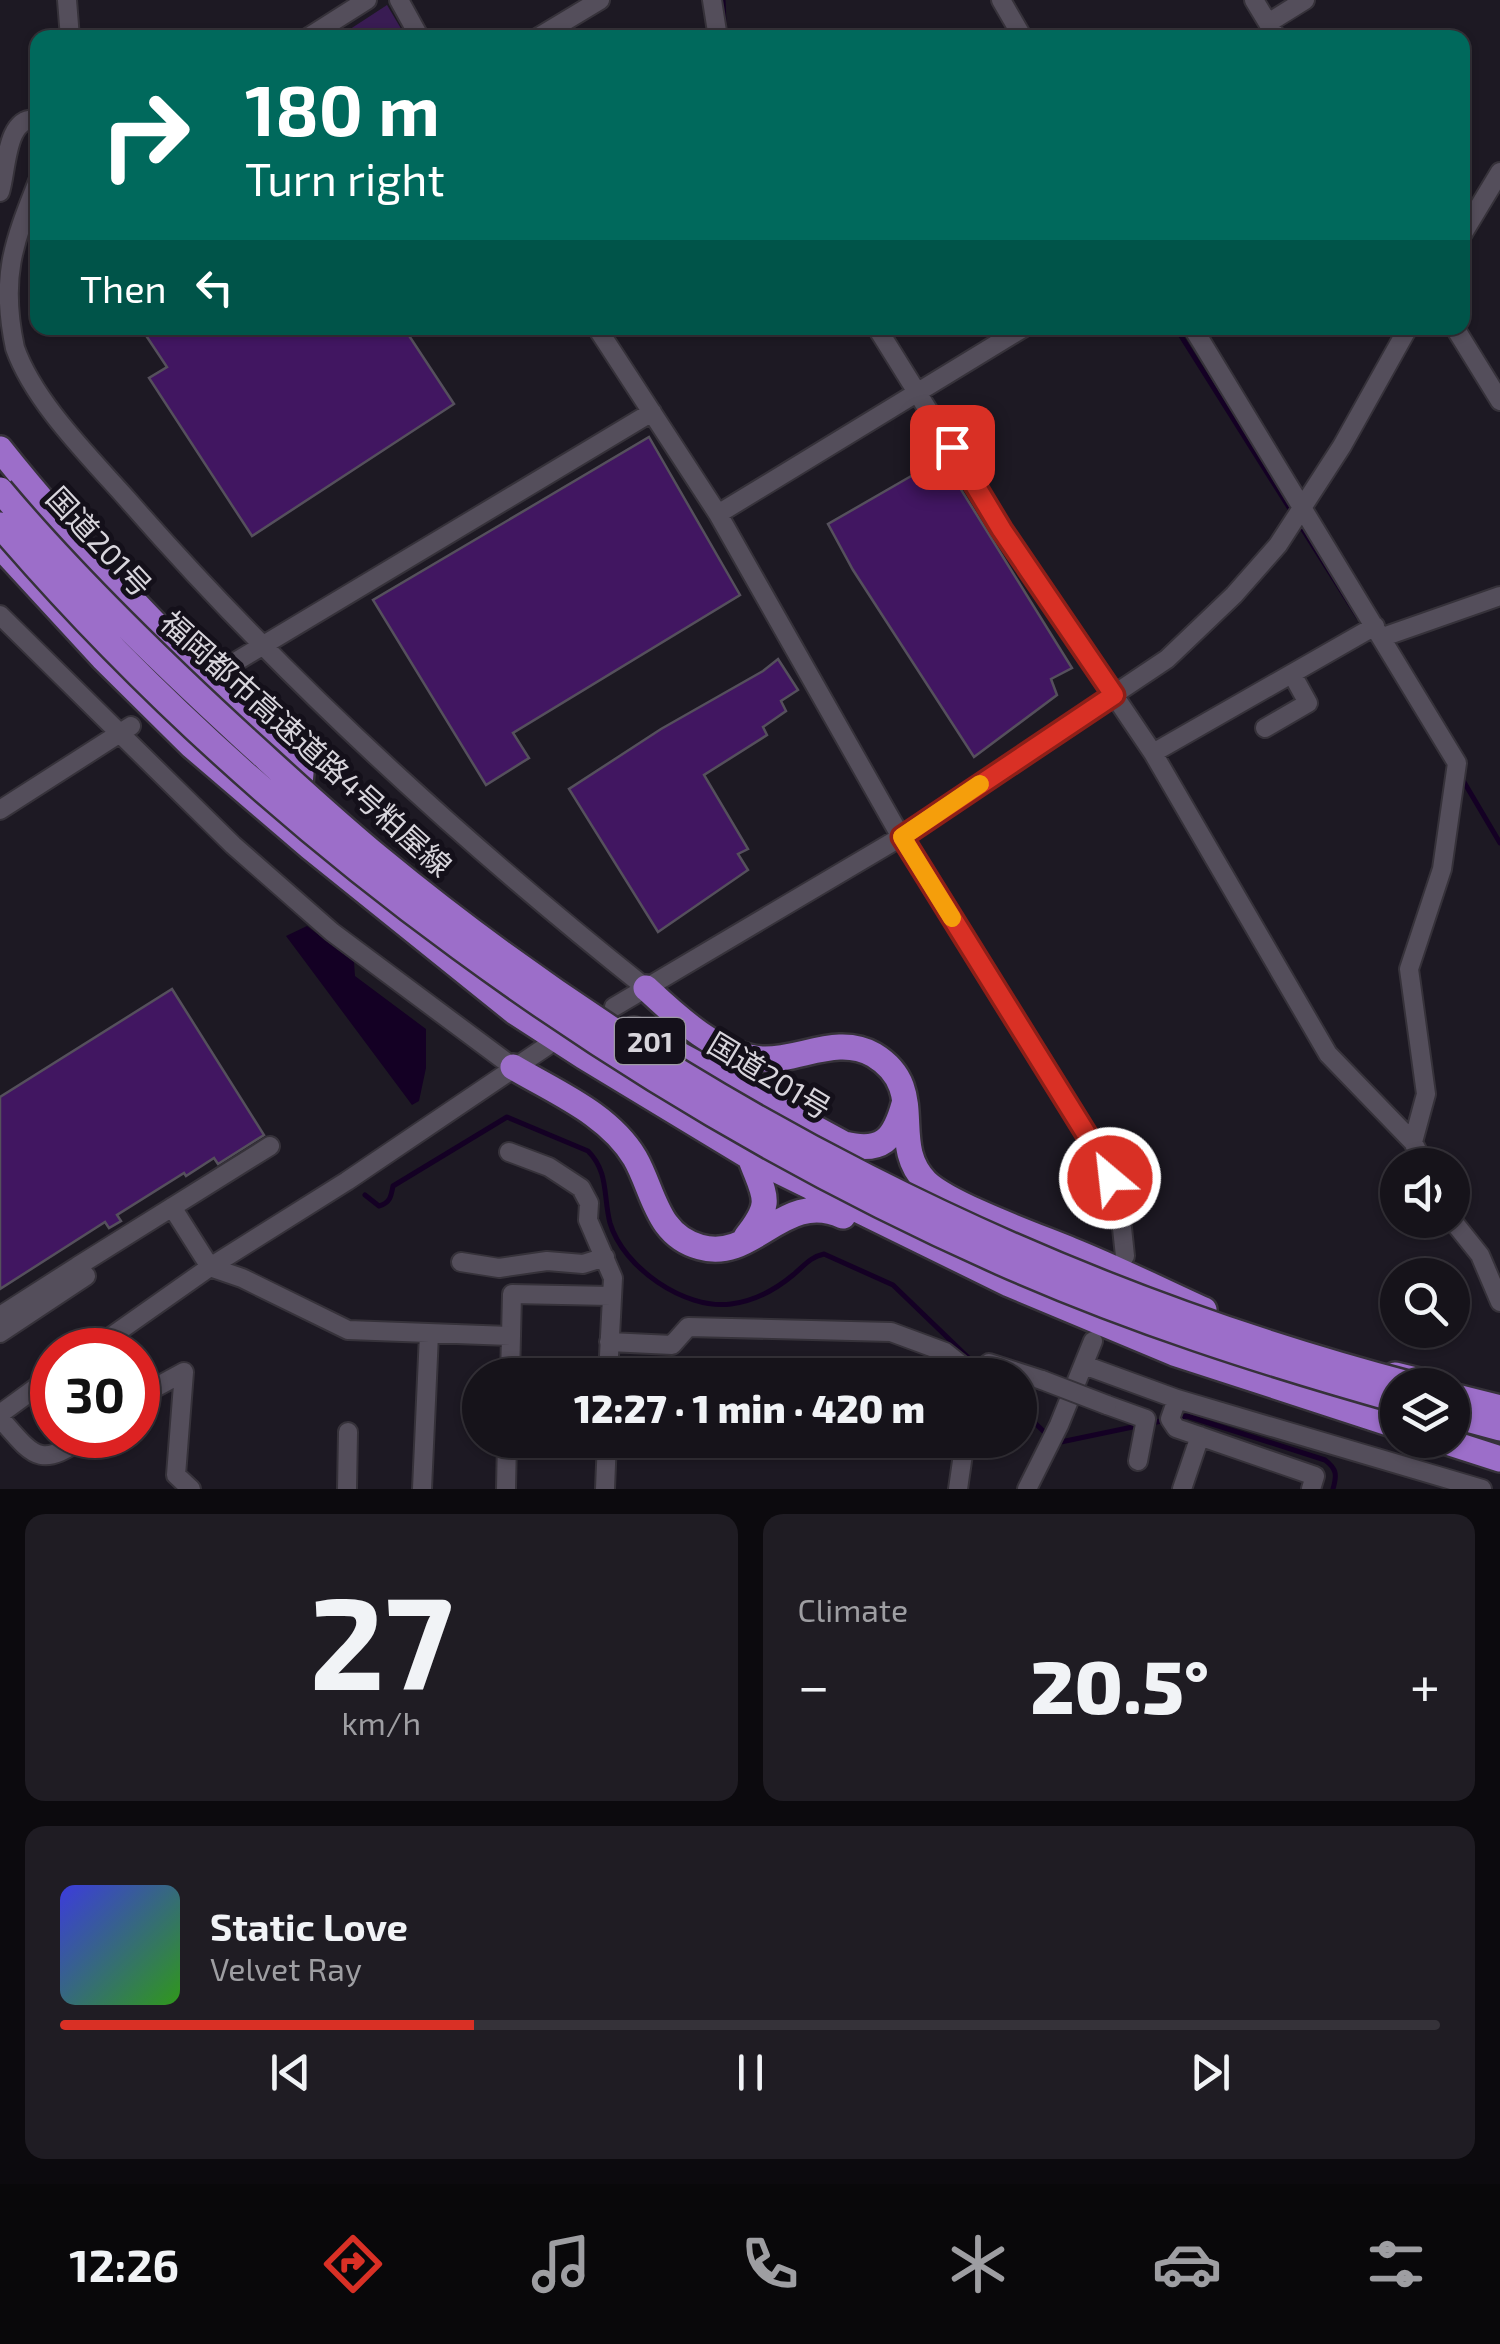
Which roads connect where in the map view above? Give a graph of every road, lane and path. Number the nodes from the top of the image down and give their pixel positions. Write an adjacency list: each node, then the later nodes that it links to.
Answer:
1 (67, 0): 10 (street)
2 (366, 0): 11 (street)
3 (399, 0): 12 (street)
4 (600, 0): 13 (street)
5 (712, 0): 14 (street)
6 (1024, 0): 9 (street)
7 (1254, 0): 16 (street)
8 (1305, 0): 16 (street)
9 (1004, 5): 15 (street)
10 (69, 30)
11 (319, 30)
12 (416, 30)
13 (549, 30)
14 (717, 30)
15 (1018, 30)
16 (1272, 30)
17 (30, 118): 19 (street)
18 (1500, 172): 21 (street)
19 (0, 192)
20 (30, 201): 42 (street)
21 (1470, 222)
22 (602, 335): 30 (street)
23 (881, 335): 28 (street)
24 (1012, 335): 28 (street)
25 (1197, 335): 34 (street)
26 (1404, 335): 34 (street)
27 (1459, 335): 29 (street)
28 (918, 392): 35 (street); 46 (street)
29 (1500, 402)
30 (652, 412): 35 (street); 42 (street)
31 (0, 448): 50 (highway)
32 (0, 482): 50 (highway, 国道201号 / 201)
33 (0, 490): 87 (highway, 福岡都市高速道路4号粕屋線, bridge)
34 (1303, 510): 41 (street); 46 (street)
35 (718, 514): 52 (street)
36 (0, 525): 91 (highway, 福岡都市高速道路4号粕屋線, bridge)
37 (0, 546): 43 (highway, 201)
38 (0, 558): 43 (highway)
39 (1500, 596): 41 (street)
40 (0, 615): 48 (street)
41 (1379, 632): 45 (street); 58 (street)
42 (262, 648): 44 (street); 53 (street)
43 (103, 658): 62 (highway, 201)
44 (226, 668)
45 (1292, 674): 47 (street); 49 (street)
46 (1114, 695): 49 (street); 52 (street)
47 (1266, 728)
48 (125, 730): 51 (street); 56 (street)
49 (1152, 753): 58 (street)
50 (300, 784): 54 (highway, 国道201号 / 201)
51 (0, 810)
52 (902, 837): 53 (street); 66 (street)
53 (646, 988): 54 (street); 57 (highway)
54 (618, 1015): 57 (highway); 74 (highway, 国道201号 / 201)
55 (547, 1046): 56 (street)
56 (512, 1068): 65 (highway); 70 (street)
57 (905, 1100): 74 (highway)
58 (1414, 1142): 60 (street)
59 (270, 1146): 63 (street)
60 (1417, 1148)
61 (509, 1152): 67 (street)
62 (750, 1158): 65 (highway); 71 (highway, 201)
63 (172, 1208): 69 (street); 70 (street)
64 (1466, 1238): 73 (street)
65 (739, 1244): 71 (highway)
66 (1125, 1256)
67 (605, 1257): 68 (street); 72 (street)
68 (461, 1262)
69 (78, 1266): 75 (street); 77 (street)
70 (210, 1267): 76 (street); 78 (street)
71 (1009, 1284): 96 (highway, 201)
72 (611, 1296): 79 (street); 81 (street)
73 (1500, 1302)
74 (1204, 1310): 86 (highway, 国道201号 / 201)
75 (0, 1316)
76 (123, 1328)
77 (0, 1333)
78 (429, 1334): 79 (street); 110 (street)
79 (511, 1336): 82 (street)
80 (1093, 1341): 85 (street)
81 (610, 1342): 83 (street); 84 (street)
82 (510, 1358)
83 (609, 1358)
84 (953, 1358)
85 (1084, 1365): 93 (street); 114 (street)
86 (1380, 1370)
87 (1380, 1375)
88 (1037, 1378): 106 (street, bridge)
89 (160, 1384): 108 (street)
90 (30, 1393): 95 (street)
91 (1380, 1394)
92 (1470, 1396): 94 (highway)
93 (1177, 1399): 100 (street); 117 (street)
94 (1500, 1404)
95 (0, 1416): 101 (street)
96 (1380, 1420)
97 (1470, 1420): 98 (highway)
98 (1500, 1428)
99 (348, 1432): 109 (street)
100 (1200, 1436): 115 (street); 116 (street)
101 (30, 1451)
102 (1470, 1452): 107 (highway)
103 (507, 1458): 111 (street)
104 (606, 1458): 112 (street)
105 (962, 1458): 113 (street)
106 (1138, 1461)
107 (1498, 1464): 117 (street)
108 (191, 1489)
109 (347, 1489)
110 (422, 1489)
111 (506, 1489)
112 (605, 1489)
113 (958, 1489)
114 (1027, 1489)
115 (1182, 1489)
116 (1311, 1489)
117 (1486, 1489)

